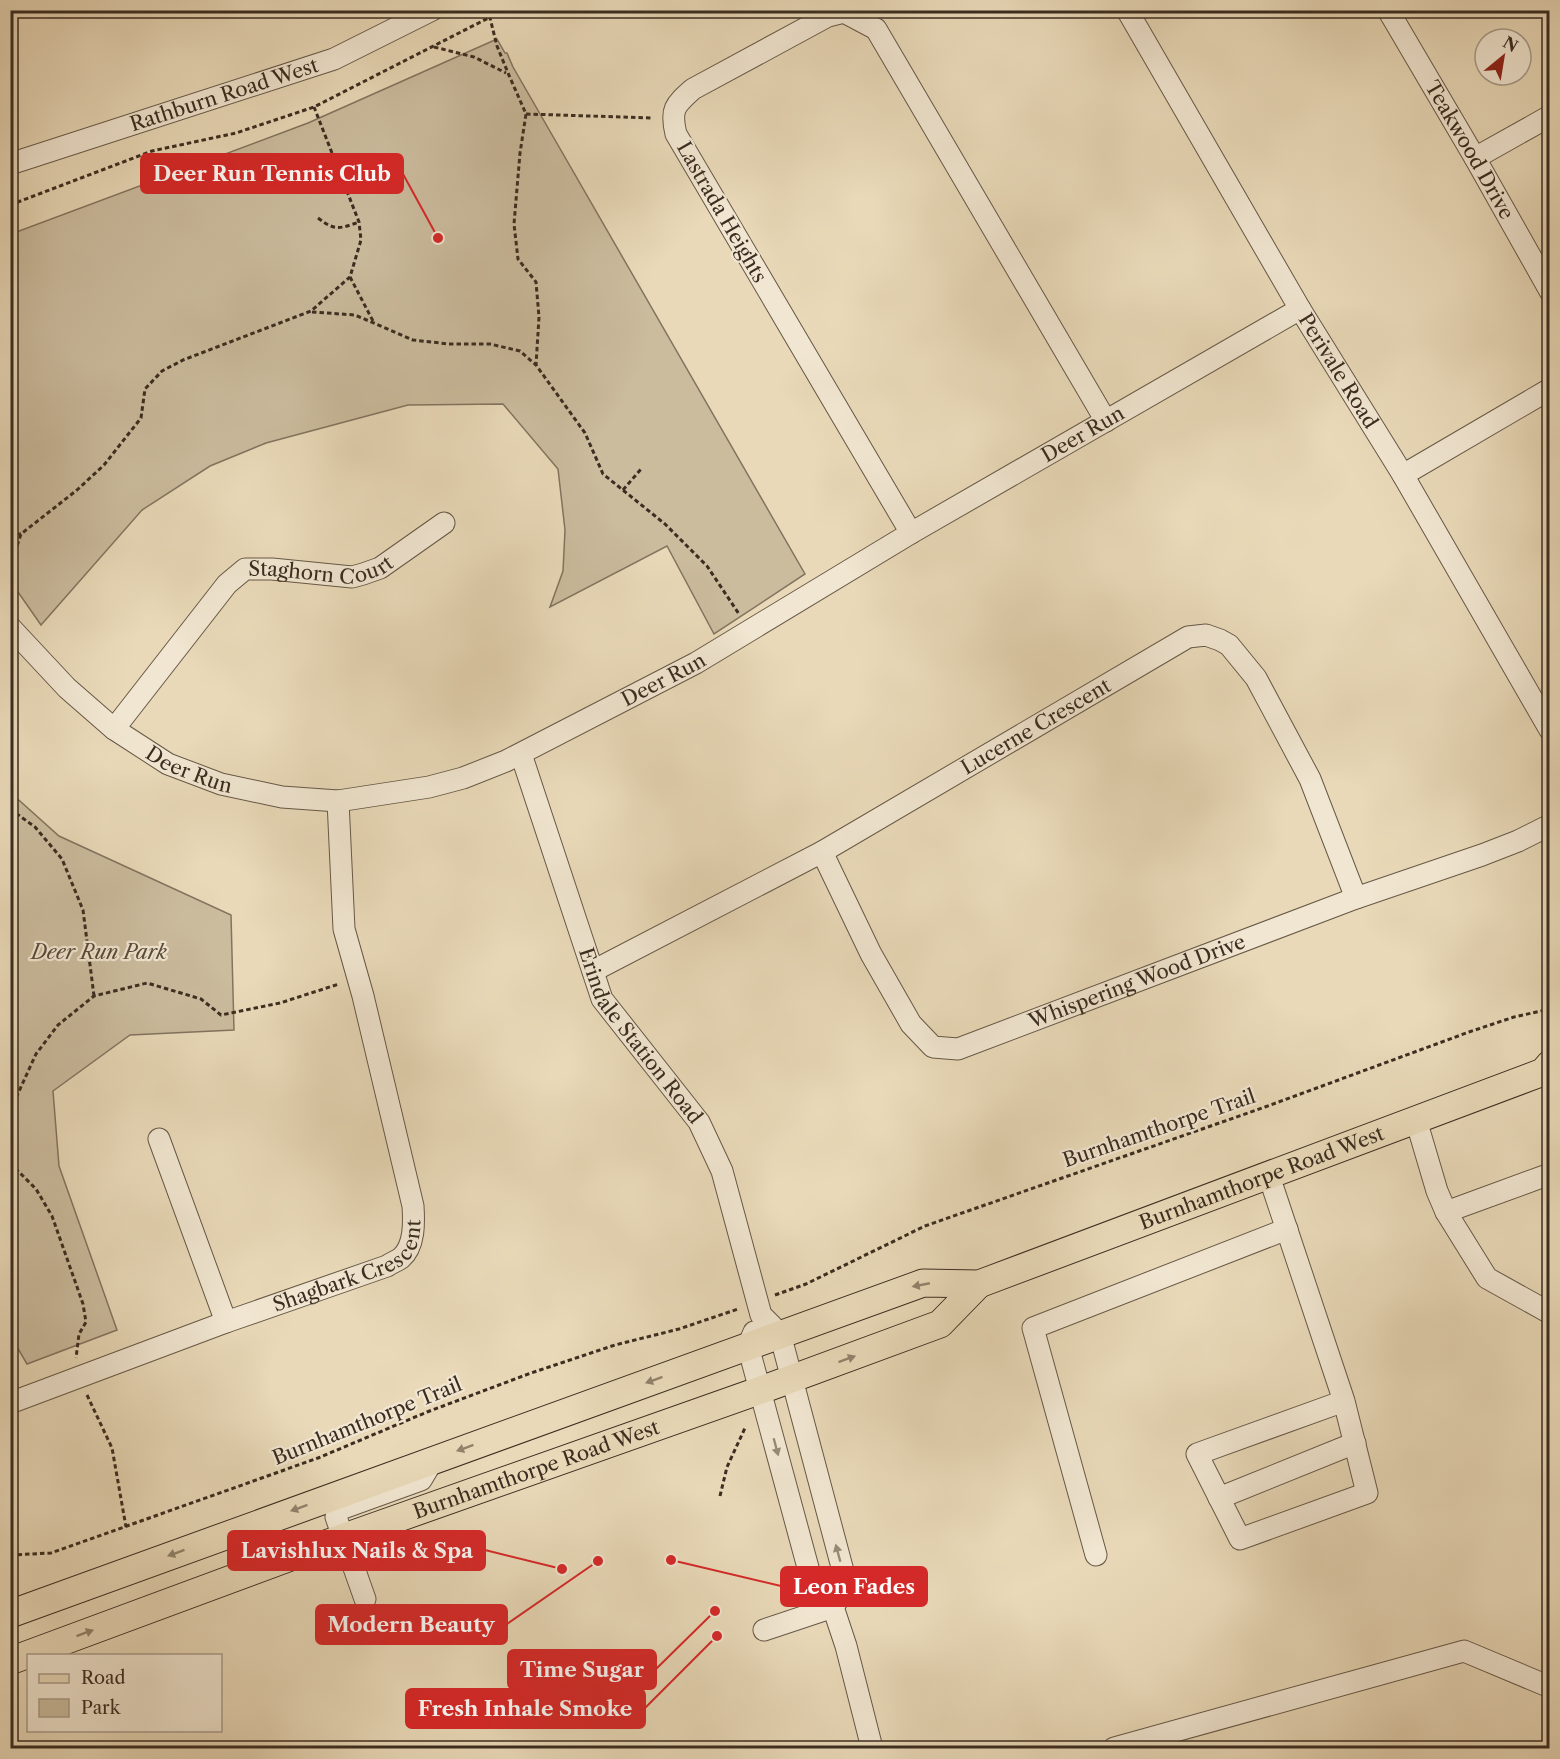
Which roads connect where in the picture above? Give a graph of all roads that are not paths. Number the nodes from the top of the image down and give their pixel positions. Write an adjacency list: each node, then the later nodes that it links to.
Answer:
1 (432, 10): 6 (street, Rathburn Road West)
2 (1127, 10): 8 (street, Perivale Road)
3 (1388, 10): 5 (street, Teakwood Drive)
4 (1550, 116): 5 (street)
5 (1475, 158): 7 (street, Teakwood Drive)
6 (10, 164)
7 (1550, 291)
8 (1300, 309): 10 (street, Deer Run); 11 (street, Perivale Road)
9 (1550, 389): 11 (street)
10 (1106, 421): 13 (street, Deer Run); 13 (street, Lastrada Heights)
11 (1403, 475): 16 (street, Perivale Road)
12 (444, 523): 15 (street, Staghorn Court)
13 (911, 533): 17 (street, Deer Run)
14 (10, 627): 15 (street, Deer Run)
15 (114, 729): 18 (street, Deer Run)
16 (1550, 730)
17 (520, 754): 18 (street, Deer Run); 22 (street, Erindale Station Road)
18 (338, 801): 33 (street, Shagbark Crescent)
19 (1550, 825): 21 (street, Whispering Wood Drive)
20 (822, 852): 21 (street, Whispering Wood Drive); 21 (street, Lucerne Crescent); 22 (street, Lucerne Crescent)
21 (1356, 898)
22 (593, 970): 32 (street, Erindale Station Road)
23 (1547, 1071): 24 (main road, Burnhamthorpe Road West)
24 (1416, 1120): 27 (main road, Burnhamthorpe Road West); 28 (street)
25 (159, 1139): 33 (street)
26 (1550, 1174): 28 (street)
27 (1269, 1176): 29 (street); 30 (main road, Burnhamthorpe Road West)
28 (1446, 1212): 31 (street)
29 (1287, 1229): 38 (street); 44 (street)
30 (979, 1284): 34 (main road, Burnhamthorpe Road West, one-way to 34); 36 (main road, Burnhamthorpe Road West, one-way to 30)
31 (1550, 1313)
32 (761, 1315): 34 (street, Erindale Station Road); 35 (street)
33 (226, 1322): 39 (street, Shagbark Crescent)
34 (780, 1334): 35 (main road, Burnhamthorpe Road West); 36 (street)
35 (748, 1346): 37 (street); 41 (main road, Burnhamthorpe Road West, one-way to 41)
36 (792, 1379): 37 (main road, Burnhamthorpe Road West); 46 (street, one-way to 36)
37 (761, 1390): 43 (main road, Burnhamthorpe Road West); 46 (street, one-way to 46)
38 (1344, 1401): 40 (street); 42 (street)
39 (10, 1403)
40 (1355, 1443): 42 (street); 42 (street)
41 (432, 1460): 43 (street); 47 (main road, Burnhamthorpe Road West, one-way to 47)
42 (1219, 1498)
43 (342, 1538): 45 (street); 49 (main road, Burnhamthorpe Road West, one-way to 43)
44 (1096, 1555)
45 (365, 1599)
46 (833, 1606): 48 (street); 53 (street)
47 (10, 1614)
48 (764, 1630)
49 (29, 1654)
50 (27, 1655): 51 (main road, Burnhamthorpe Road West, one-way to 50)
51 (10, 1661)
52 (1550, 1687): 54 (street)
53 (872, 1749)
54 (1114, 1749)

